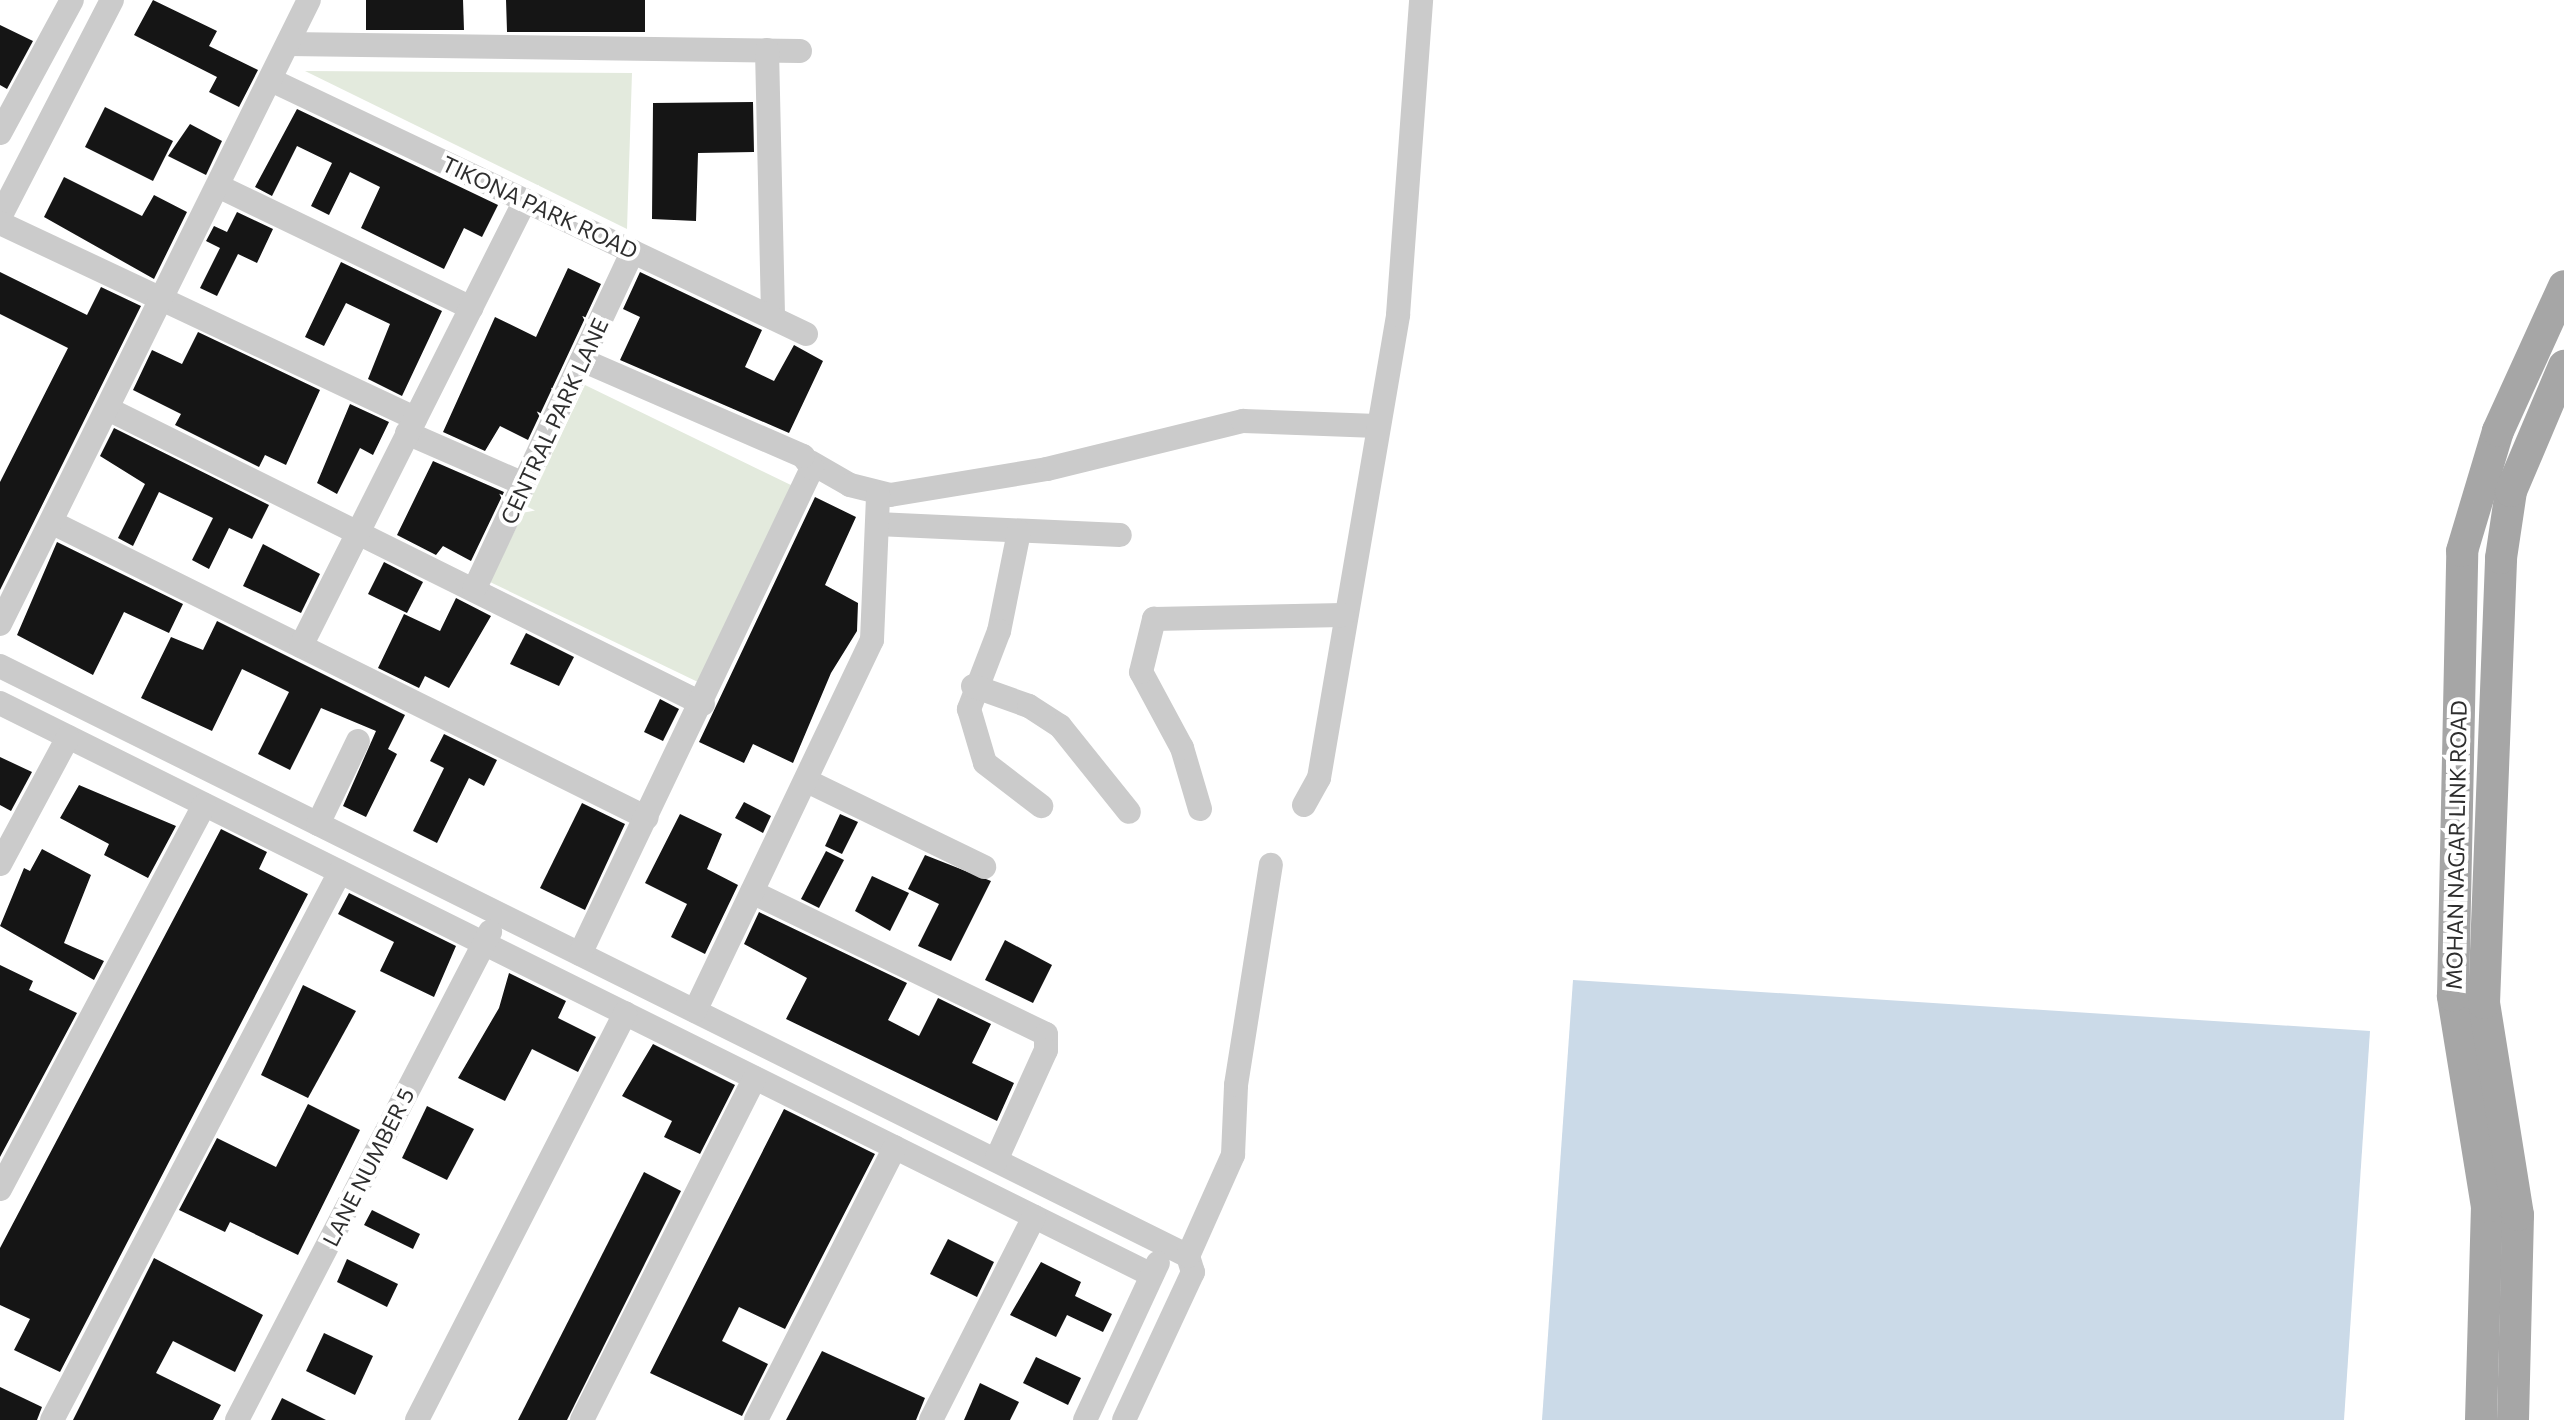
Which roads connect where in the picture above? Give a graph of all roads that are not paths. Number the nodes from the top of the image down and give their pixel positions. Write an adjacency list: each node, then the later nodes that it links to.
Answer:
1 (72, 0): 9 (street)
2 (112, 0): 12 (street)
3 (309, 0): 5 (street)
4 (1421, 0): 23 (street)
5 (288, 44): 6 (street); 8 (street)
6 (767, 50): 7 (street); 17 (street)
7 (800, 51)
8 (273, 81): 10 (street); 11 (street, TIKONA PARK ROAD)
9 (0, 133)
10 (220, 187): 14 (street); 16 (street)
11 (525, 200): 13 (street, TIKONA PARK ROAD); 16 (street)
12 (0, 220): 14 (street)
13 (633, 251): 17 (street, TIKONA PARK ROAD); 19 (street, CENTRAL PARK LANE)
14 (164, 298): 21 (street); 22 (street)
15 (2562, 298): 75 (main road, MOHAN NAGAR LINK ROAD)
16 (471, 308): 22 (street)
17 (773, 318): 18 (street, TIKONA PARK ROAD)
18 (806, 334)
19 (582, 360): 24 (street); 25 (street, CENTRAL PARK LANE)
20 (2564, 366): 76 (main road, MOHAN NAGAR LINK ROAD)
21 (108, 409): 27 (street); 30 (street)
22 (411, 426): 25 (street); 30 (street)
23 (1377, 426): 26 (street); 33 (street)
24 (810, 462): 26 (street); 39 (street)
25 (524, 484): 32 (street, CENTRAL PARK LANE)
26 (878, 494): 28 (street)
27 (51, 522): 34 (street); 35 (street)
28 (877, 524): 29 (street); 42 (street)
29 (1019, 532): 31 (street); 37 (street)
30 (358, 533): 32 (street); 35 (street)
31 (1120, 535)
32 (474, 590): 39 (street)
33 (1343, 615): 44 (street); 46 (street)
34 (0, 624)
35 (301, 646): 48 (street)
36 (0, 666): 49 (street)
37 (973, 686): 45 (street); 47 (street)
38 (0, 703): 40 (street)
39 (703, 704): 48 (street)
40 (68, 737): 43 (street); 50 (street)
41 (358, 741): 49 (street)
42 (807, 781): 52 (street); 54 (street)
43 (204, 805): 53 (street); 63 (street)
44 (1304, 805)
45 (1041, 806)
46 (1200, 809)
47 (1129, 812)
48 (647, 818): 57 (street)
49 (318, 824): 55 (street)
50 (0, 864)
51 (1271, 865): 65 (street)
52 (984, 867)
53 (340, 872): 56 (street); 67 (street)
54 (752, 892): 58 (street); 62 (street)
55 (500, 914): 56 (street, LANE NUMBER 5); 57 (street)
56 (484, 944): 59 (street); 68 (street, LANE NUMBER 5)
57 (580, 954): 58 (street)
58 (695, 1011): 62 (street)
59 (625, 1013): 60 (street); 69 (street)
60 (755, 1078): 61 (street); 70 (street)
61 (895, 1147): 64 (street); 71 (street)
62 (996, 1160): 65 (street)
63 (0, 1189)
64 (1034, 1217): 66 (street); 72 (street)
65 (1182, 1257): 66 (street); 74 (street)
66 (1152, 1275): 73 (street)
67 (52, 1420)
68 (237, 1420)
69 (417, 1420)
70 (582, 1420)
71 (756, 1420)
72 (931, 1420)
73 (1085, 1420)
74 (1124, 1420)
75 (2481, 1420)
76 (2513, 1420)

